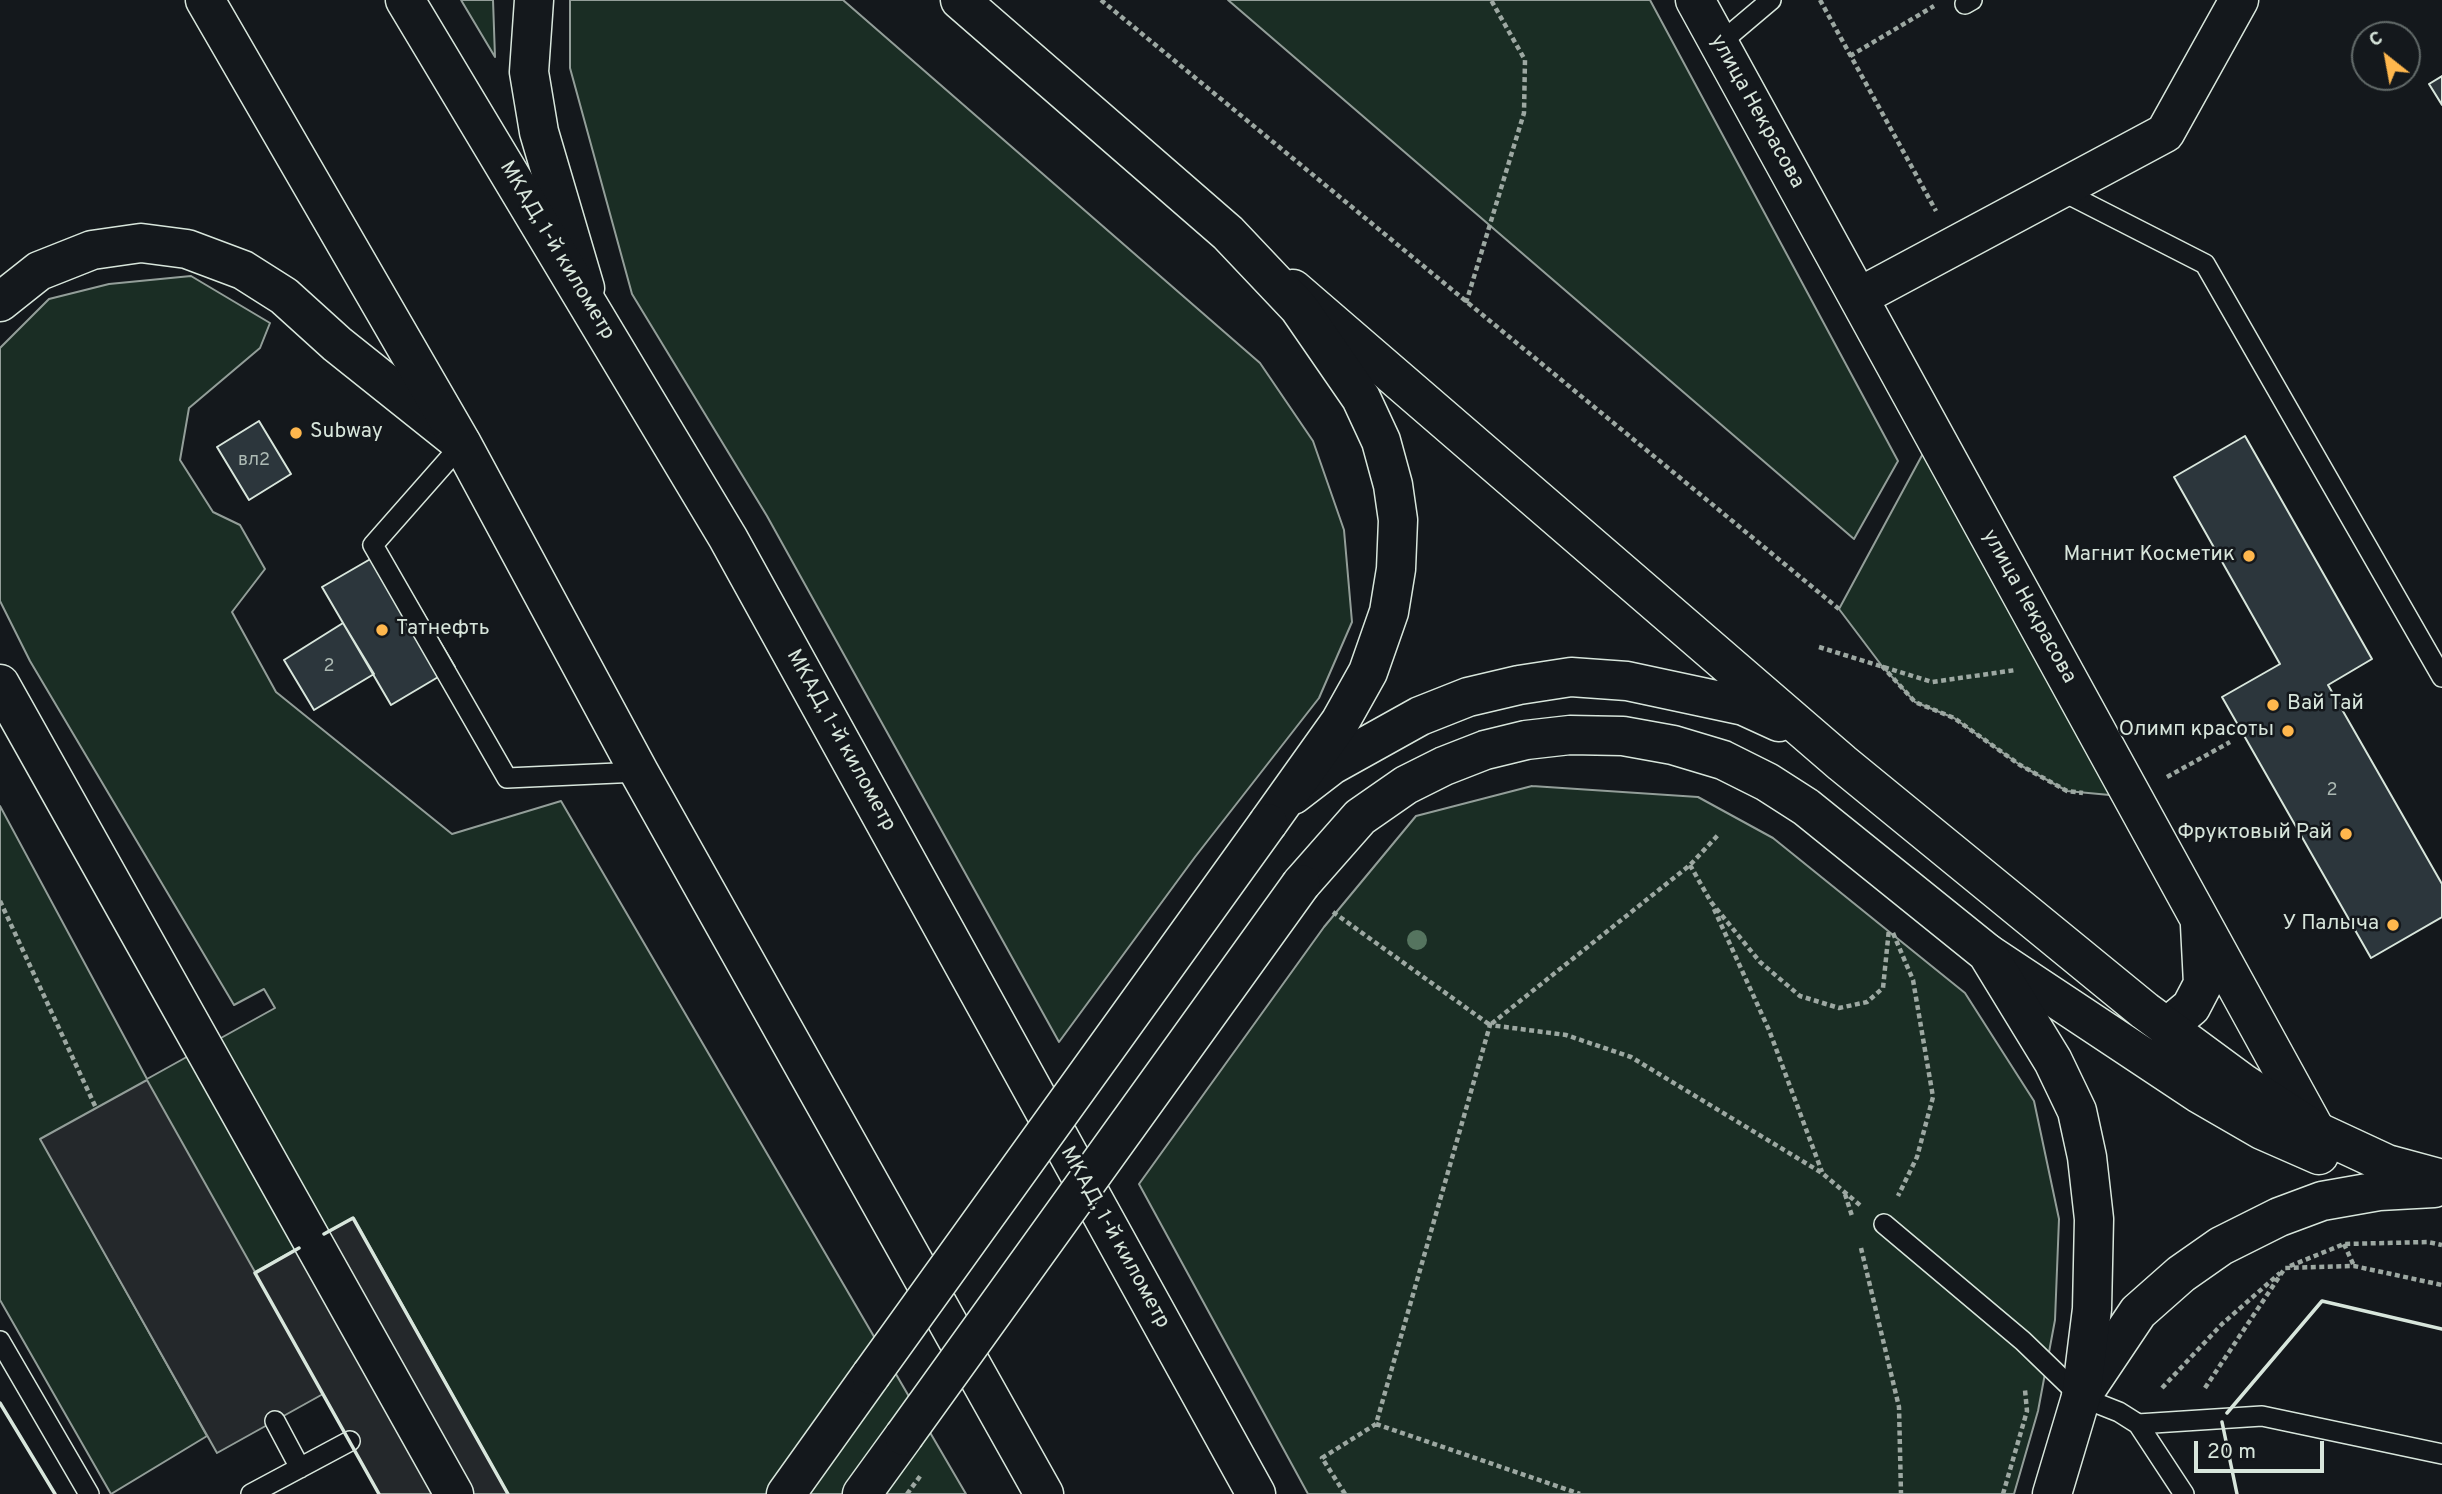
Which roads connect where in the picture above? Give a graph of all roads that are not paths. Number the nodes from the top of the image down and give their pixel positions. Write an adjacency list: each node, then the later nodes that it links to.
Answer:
1 (205, 0): 14 (main road)
2 (405, 0): 13 (main road, МКАД, 1-й километр)
3 (534, 0): 13 (main road)
4 (960, 0): 10 (main road)
5 (1695, 0): 8 (main road, улица Некрасова)
6 (1771, 0): 8 (lane)
7 (2239, 0): 9 (main road)
8 (1719, 44): 11 (main road, улица Некрасова)
9 (2060, 190): 11 (main road); 15 (lane)
10 (1228, 233): 17 (main road); 19 (main road)
11 (1859, 297): 20 (main road, улица Некрасова)
12 (0, 302): 14 (main road)
13 (592, 310): 43 (main road, МКАД, 1-й километр)
14 (462, 444): 18 (main road); 18 (lane)
15 (2442, 677)
16 (0, 684): 30 (main road)
17 (1842, 763): 19 (main road); 22 (main road)
18 (639, 772): 42 (main road)
19 (1268, 823): 33 (main road, bridge)
20 (2199, 916): 22 (main road); 23 (main road, улица Некрасова)
21 (1987, 953): 24 (main road); 27 (main road); 41 (main road, bridge)
22 (2166, 1027): 23 (main road)
23 (2316, 1130): 24 (main road)
24 (2441, 1185): 27 (main road)
25 (1884, 1224): 27 (lane)
26 (0, 1341): 35 (lane)
27 (2081, 1397): 29 (lane); 44 (main road)
28 (275, 1421): 34 (lane)
29 (2137, 1424): 32 (lane); 45 (lane)
30 (418, 1429): 37 (main road); 38 (main road)
31 (350, 1441): 34 (lane)
32 (2442, 1454)
33 (809, 1461): 39 (main road); 40 (main road)
34 (300, 1468): 36 (lane)
35 (89, 1494)
36 (251, 1494)
37 (454, 1494)
38 (466, 1494)
39 (780, 1494)
40 (786, 1494)
41 (862, 1494)
42 (1044, 1494)
43 (1256, 1494)
44 (2052, 1494)
45 (2184, 1494)

